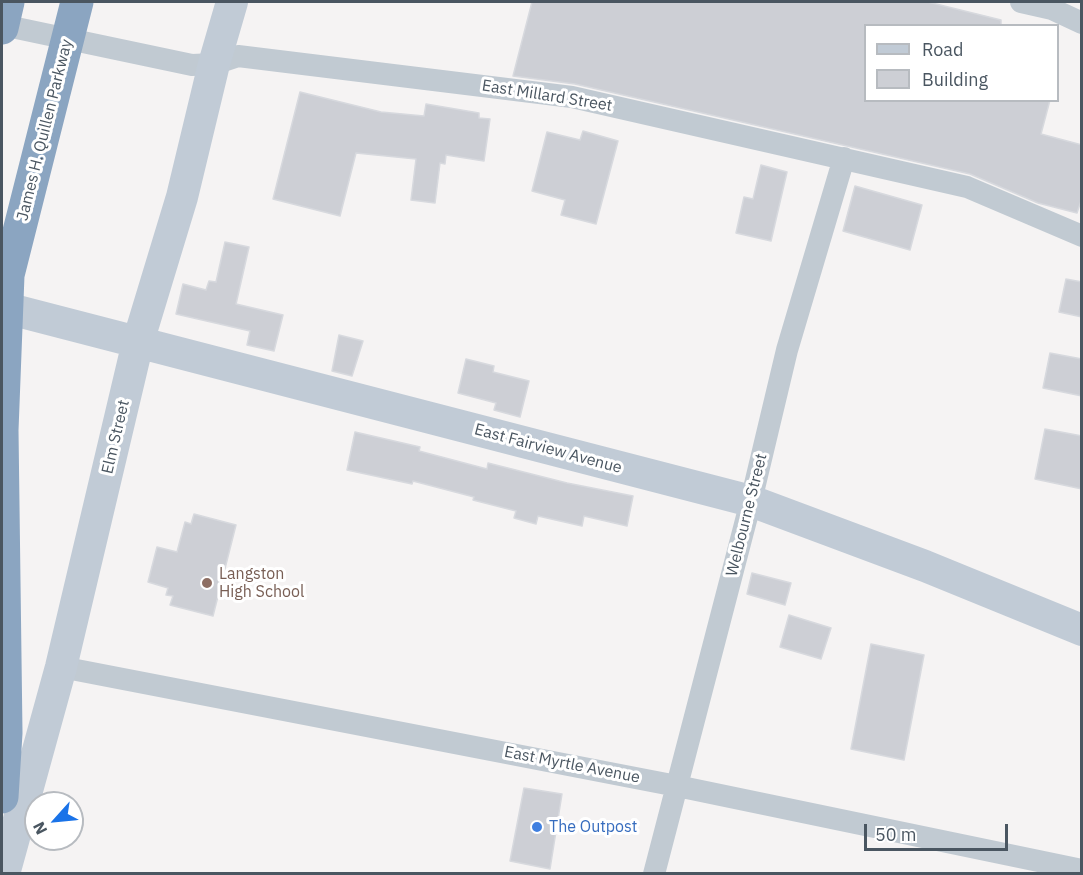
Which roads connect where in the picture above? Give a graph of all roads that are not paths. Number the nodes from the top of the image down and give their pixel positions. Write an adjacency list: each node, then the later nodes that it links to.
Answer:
1 (8, 2): 6 (highway)
2 (77, 2): 10 (highway, James H. Quillen Parkway)
3 (232, 2): 7 (street, Elm Street)
4 (1021, 2): 5 (street)
5 (1082, 23)
6 (2, 26): 7 (street, East Millard Street)
7 (214, 64): 8 (street, East Millard Street); 12 (street, Elm Street)
8 (844, 158): 9 (street, East Millard Street); 13 (street, Welbourne Street)
9 (1082, 236)
10 (8, 272): 17 (highway, James H. Quillen Parkway)
11 (2, 308): 12 (street, East Fairview Avenue)
12 (138, 342): 13 (street, East Fairview Avenue); 15 (street, Elm Street)
13 (751, 501): 14 (street, East Fairview Avenue); 16 (street, Welbourne Street)
14 (1082, 630)
15 (61, 667): 16 (street, East Myrtle Avenue); 19 (street, Elm Street)
16 (676, 786): 18 (street, East Myrtle Avenue); 20 (street, Welbourne Street)
17 (2, 797)
18 (1082, 870)
19 (4, 873)
20 (654, 873)

